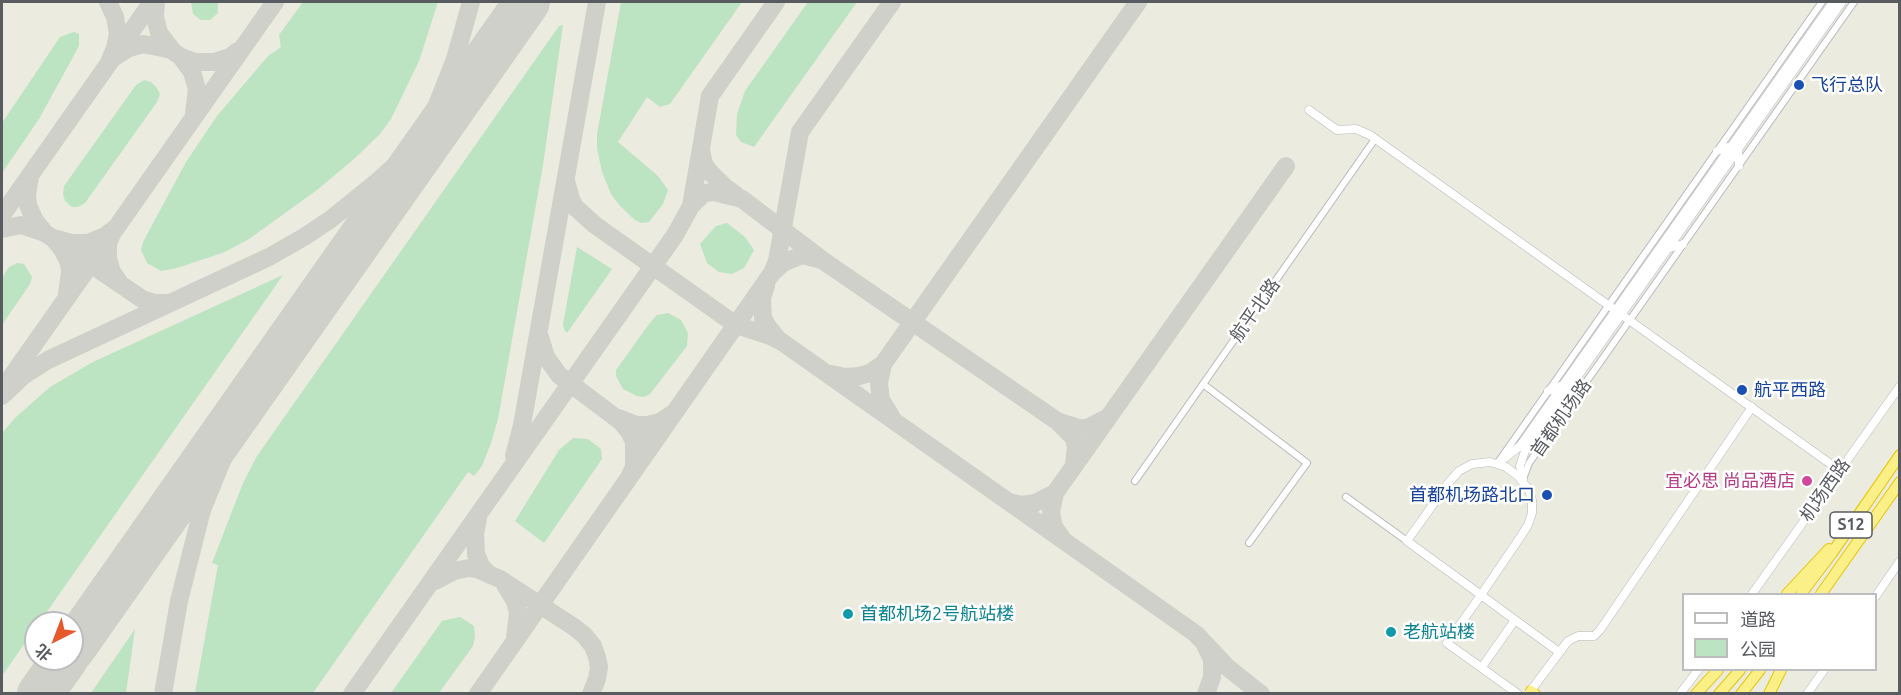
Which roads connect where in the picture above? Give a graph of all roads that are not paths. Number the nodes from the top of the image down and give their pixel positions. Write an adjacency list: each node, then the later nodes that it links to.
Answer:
1 (1822, 2): 8 (street, 首都机场路)
2 (1833, 2): 7 (street, 首都机场路)
3 (1842, 2): 7 (street, 首都机场路)
4 (1854, 2): 9 (street, 首都机场路)
5 (1309, 110): 6 (street)
6 (1375, 139): 13 (street); 14 (street, 航平北路)
7 (1735, 148): 8 (street); 9 (street); 12 (street, 首都机场路)
8 (1717, 151): 10 (street, 首都机场路)
9 (1738, 166): 11 (street, 首都机场路)
10 (1662, 229): 12 (street); 13 (street, 首都机场路)
11 (1683, 244): 12 (street); 13 (street, 首都机场路)
12 (1667, 245): 13 (street, 首都机场路)
13 (1619, 313): 16 (street, 首都机场路); 17 (street, 首都机场路); 18 (street); 19 (street, 首都机场路)
14 (1203, 384): 24 (street, 航平北路); 28 (street)
15 (1899, 386): 22 (street, 机场西路)
16 (1567, 387): 17 (street); 19 (street); 21 (street, 首都机场路); 23 (street, 首都机场路)
17 (1548, 391): 21 (street, 首都机场路)
18 (1752, 407): 22 (street); 36 (street)
19 (1569, 408): 23 (street, 首都机场路)
20 (1899, 455): 31 (highway, S12)
21 (1497, 464): 23 (street); 27 (street)
22 (1839, 470): 30 (street, 机场西路)
23 (1523, 480): 34 (street)
24 (1135, 481)
25 (1899, 482): 32 (highway, S12)
26 (1346, 497): 27 (street)
27 (1407, 541): 34 (street)
28 (1249, 543)
29 (1899, 561): 33 (street)
30 (1753, 593)
31 (1793, 593)
32 (1822, 593)
33 (1877, 593)
34 (1481, 595): 35 (street); 37 (street)
35 (1515, 620): 36 (street); 37 (street)
36 (1558, 652): 45 (street)
37 (1482, 667): 44 (street)
38 (1696, 671): 46 (street)
39 (1716, 671): 47 (highway)
40 (1738, 671): 48 (highway)
41 (1759, 671): 49 (highway)
42 (1780, 671): 50 (highway)
43 (1823, 671): 51 (street)
44 (1518, 693)
45 (1531, 693)
46 (1680, 693)
47 (1696, 693)
48 (1719, 693)
49 (1741, 693)
50 (1769, 693)
51 (1807, 693)

